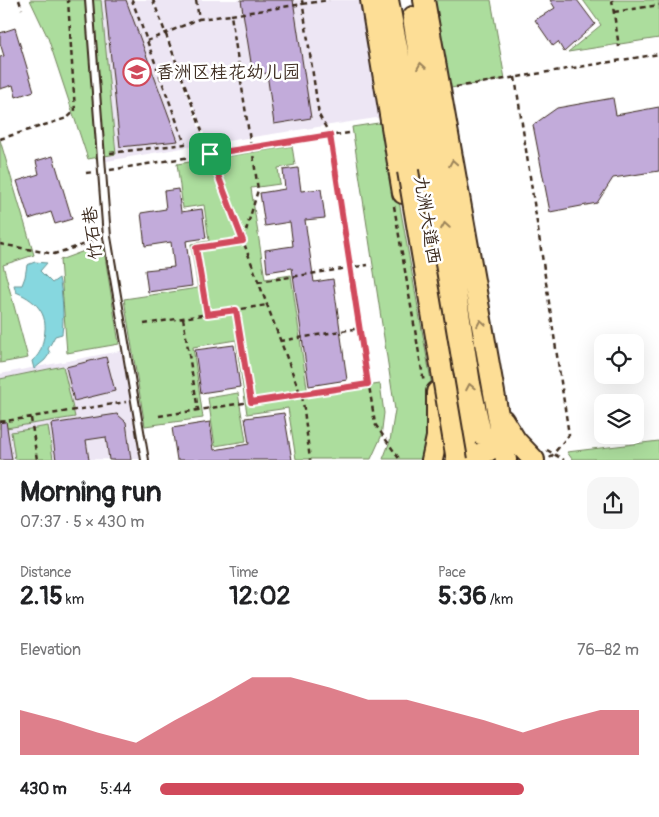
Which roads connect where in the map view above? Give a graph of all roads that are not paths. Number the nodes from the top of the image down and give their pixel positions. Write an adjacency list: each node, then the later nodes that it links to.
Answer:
1 (89, 0): 11 (lane, 竹石巷)
2 (372, 0): 7 (main road)
3 (380, 0): 14 (main road, bridge)
4 (388, 0): 5 (main road, 九洲大道西, one-way to 5)
5 (411, 0)
6 (424, 0): 8 (main road, one-way to 6)
7 (431, 389): 10 (main road); 12 (main road)
8 (496, 405): 9 (main road); 16 (main road)
9 (500, 426): 10 (main road); 15 (main road)
10 (445, 438): 13 (main road)
11 (145, 460)
12 (432, 460)
13 (450, 460)
14 (457, 460)
15 (506, 460)
16 (534, 460)

